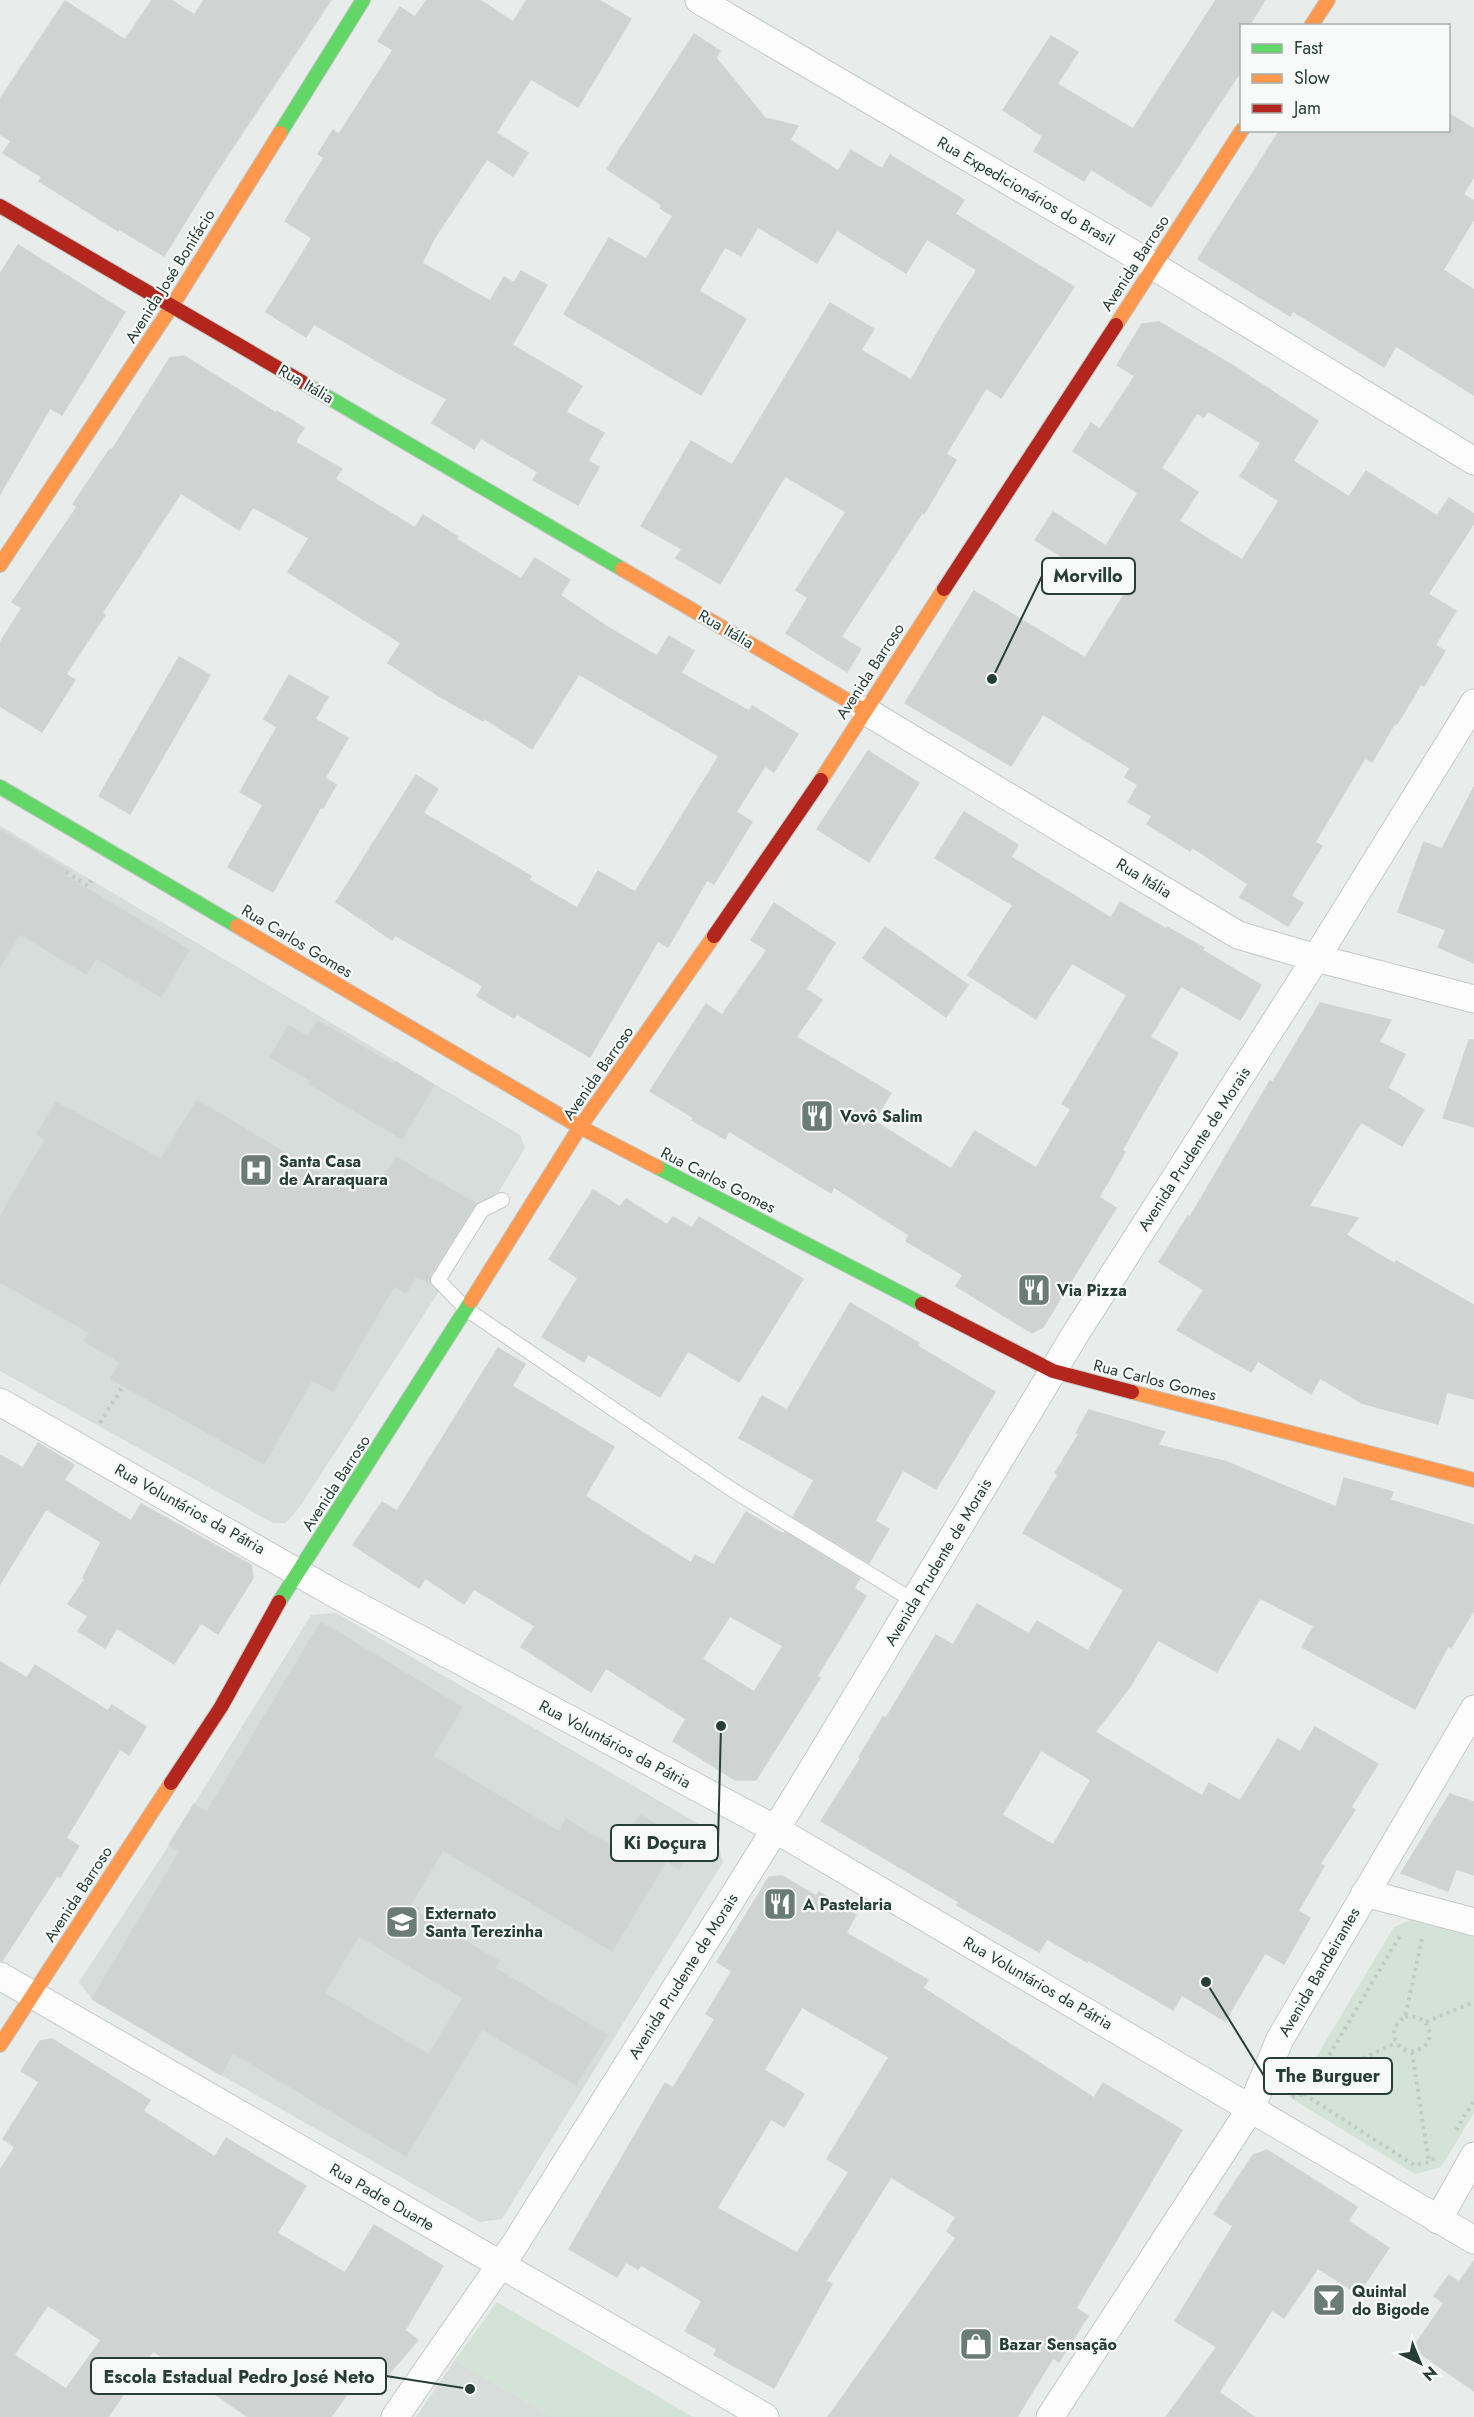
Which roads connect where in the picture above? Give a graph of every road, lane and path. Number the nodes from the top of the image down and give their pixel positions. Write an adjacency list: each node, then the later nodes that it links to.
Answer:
1 (363, 0): 8 (street, Avenida José Bonifácio)
2 (699, 0): 7 (street, Rua Expedicionários do Brasil)
3 (1328, 0): 4 (street)
4 (1312, 24)
5 (1241, 132): 7 (street, Avenida Barroso)
6 (0, 206): 8 (street, Rua Itália)
7 (1152, 265): 9 (street, Rua Expedicionários do Brasil); 12 (street, Avenida Barroso)
8 (172, 306): 10 (street, Avenida José Bonifácio); 12 (street, Rua Itália)
9 (1474, 461)
10 (0, 565)
11 (1474, 703): 16 (street, Avenida Prudente de Morais)
12 (864, 710): 16 (street, Rua Itália); 18 (street, Avenida Barroso)
13 (0, 787): 18 (street, Rua Carlos Gomes)
14 (66, 872): 15 (path)
15 (93, 877)
16 (1316, 957): 17 (street, Rua Itália); 21 (street, Avenida Prudente de Morais)
17 (1474, 999)
18 (580, 1127): 20 (street, Avenida Barroso); 21 (street, Rua Carlos Gomes)
19 (502, 1200): 20 (lane)
20 (466, 1309): 26 (street, Avenida Barroso); 27 (lane)
21 (1053, 1371): 25 (street, Rua Carlos Gomes); 27 (street, Avenida Prudente de Morais)
22 (123, 1386): 24 (path)
23 (0, 1402): 26 (street, Rua Voluntários da Pátria)
24 (97, 1428)
25 (1474, 1480)
26 (299, 1571): 29 (street, Rua Voluntários da Pátria); 34 (street, Avenida Barroso)
27 (914, 1601): 29 (street, Avenida Prudente de Morais)
28 (1474, 1708): 30 (street, Avenida Bandeirantes)
29 (775, 1829): 44 (street, Rua Voluntários da Pátria); 51 (street, Avenida Prudente de Morais)
30 (1365, 1893): 31 (street); 44 (street, Avenida Bandeirantes)
31 (1426, 1921): 32 (street); 36 (path); 41 (path)
32 (1474, 1922)
33 (0, 1976): 34 (street, Rua Padre Duarte)
34 (32, 1995): 39 (street, Avenida Barroso); 51 (street, Rua Padre Duarte)
35 (1474, 2002): 37 (path)
36 (1405, 2017): 37 (path); 38 (path)
37 (1426, 2022): 40 (path)
38 (1396, 2043): 40 (path); 41 (path)
39 (0, 2045)
40 (1412, 2052): 48 (path)
41 (1314, 2081): 42 (path)
42 (1304, 2094): 44 (path); 48 (path)
43 (1474, 2100): 45 (path)
44 (1251, 2108): 49 (street, Rua Voluntários da Pátria); 54 (street, Avenida Bandeirantes)
45 (1453, 2135)
46 (1442, 2153): 48 (path)
47 (1474, 2156): 49 (street)
48 (1429, 2162): 49 (path)
49 (1438, 2220): 50 (street, Rua Voluntários da Pátria)
50 (1474, 2240)
51 (502, 2265): 52 (street, Avenida Prudente de Morais); 53 (street, Rua Padre Duarte)
52 (395, 2417)
53 (765, 2417)
54 (1050, 2417)

